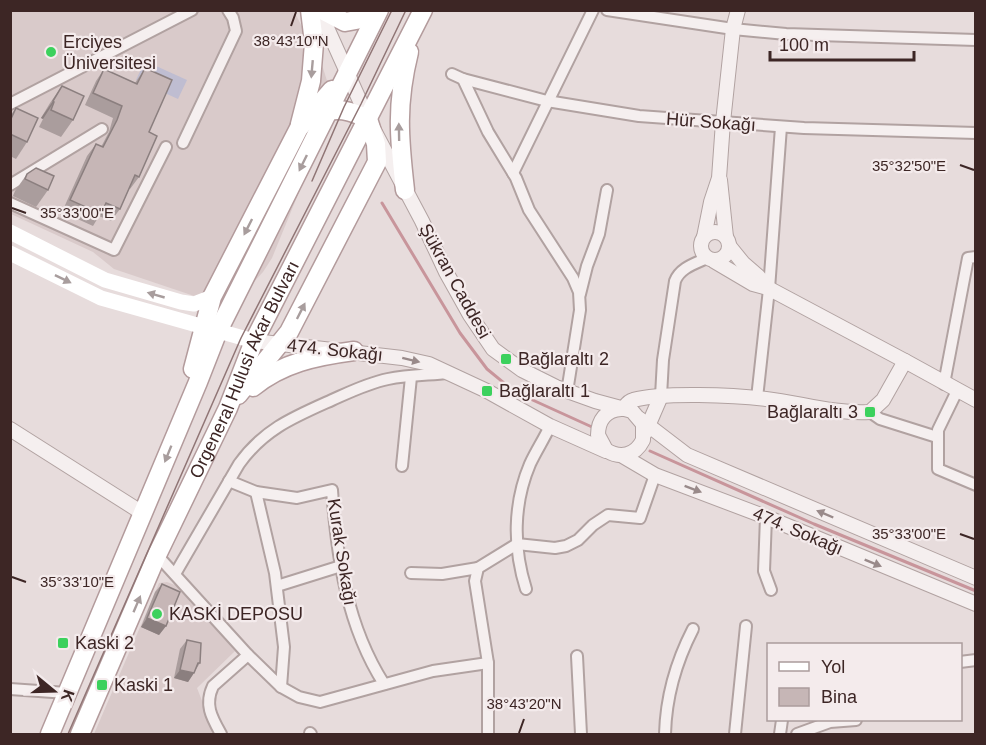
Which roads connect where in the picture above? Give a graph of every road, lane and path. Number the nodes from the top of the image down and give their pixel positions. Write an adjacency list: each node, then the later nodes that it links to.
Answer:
1 (192, 10): 18 (street)
2 (228, 10): 26 (street)
3 (310, 10): 23 (main road, one-way to 23)
4 (320, 10): 5 (main road); 14 (street, Şükran Caddesi)
5 (367, 10)
6 (379, 10): 14 (main road, Orgeneral Hulusi Akar Bulvarı)
7 (423, 10): 11 (main road, Orgeneral Hulusi Akar Bulvarı)
8 (593, 10): 17 (street)
9 (607, 10): 12 (street)
10 (738, 10): 12 (street)
11 (414, 28): 20 (main road, Orgeneral Hulusi Akar Bulvarı); 31 (main road, one-way to 11)
12 (733, 29): 13 (street); 21 (street)
13 (975, 40)
14 (347, 73): 19 (main road, Orgeneral Hulusi Akar Bulvarı); 20 (street, Şükran Caddesi); 23 (main road)
15 (452, 74): 16 (street, Hür Sokağı)
16 (463, 80): 17 (street, Hür Sokağı); 28 (street)
17 (547, 102): 21 (street, Hür Sokağı); 28 (street)
18 (10, 104)
19 (328, 111): 20 (main road); 43 (main road, Orgeneral Hulusi Akar Bulvarı, one-way to 43)
20 (368, 119): 31 (street, Şükran Caddesi); 44 (main road, Orgeneral Hulusi Akar Bulvarı); 45 (main road, one-way to 20)
21 (723, 122): 22 (street, Hür Sokağı); 29 (street)
22 (781, 127): 25 (street, Hür Sokağı); 40 (street)
23 (299, 128): 42 (main road, one-way to 42)
24 (102, 129): 30 (street)
25 (975, 134)
26 (183, 142)
27 (166, 147): 33 (street)
28 (513, 173): 41 (street)
29 (719, 178): 35 (street); 36 (street)
30 (10, 185)
31 (405, 190): 51 (street, Şükran Caddesi)
32 (607, 190): 41 (street)
33 (10, 202)
34 (10, 232): 42 (main road, one-way to 34)
35 (704, 237): 36 (street); 39 (street)
36 (728, 242): 39 (street); 40 (street)
37 (10, 253): 43 (main road, one-way to 43)
38 (975, 257): 50 (street)
39 (711, 259): 40 (street); 52 (street)
40 (769, 288): 47 (street); 53 (street)
41 (579, 295): 51 (street)
42 (212, 297): 43 (main road)
43 (210, 329): 44 (main road); 68 (main road, Orgeneral Hulusi Akar Bulvarı, one-way to 68)
44 (254, 341): 45 (street, 474. Sokağı); 55 (main road, Orgeneral Hulusi Akar Bulvarı)
45 (280, 344): 46 (street, 474. Sokağı); 55 (main road)
46 (354, 351): 48 (street, 474. Sokağı, one-way to 48); 55 (main road)
47 (905, 361): 50 (street); 57 (street)
48 (448, 373): 49 (street); 58 (street, 474. Sokağı)
49 (411, 377): 63 (street); 65 (street)
50 (950, 388): 54 (street); 61 (street)
51 (567, 392): 56 (street, Şükran Caddesi)
52 (661, 396): 53 (street); 56 (street); 59 (street)
53 (757, 398): 57 (street)
54 (975, 400)
55 (228, 408): 71 (main road, Orgeneral Hulusi Akar Bulvarı)
56 (622, 409): 59 (street); 62 (street)
57 (870, 412): 61 (street)
58 (550, 426): 62 (street, 474. Sokağı); 70 (street)
59 (644, 426): 62 (street); 76 (street, 474. Sokağı, one-way to 59)
60 (10, 429): 68 (street)
61 (937, 437): 66 (street)
62 (616, 454): 64 (street, 474. Sokağı)
63 (402, 466)
64 (655, 475): 69 (street, 474. Sokağı, one-way to 69); 70 (street)
65 (229, 481): 67 (street); 75 (street)
66 (975, 485)
67 (256, 492): 72 (street, Kurak Sokağı); 77 (street)
68 (144, 514): 89 (main road, Orgeneral Hulusi Akar Bulvarı)
69 (766, 517): 79 (street); 80 (street, 474. Sokağı, one-way to 80)
70 (517, 544): 73 (street); 78 (street)
71 (158, 555): 75 (street); 92 (main road, Orgeneral Hulusi Akar Bulvarı, one-way to 71)
72 (341, 566): 77 (street); 86 (street, Kurak Sokağı)
73 (478, 568): 74 (street); 85 (street)
74 (411, 573)
75 (175, 574): 83 (street)
76 (975, 578)
77 (277, 586): 87 (street)
78 (526, 590)
79 (771, 590)
80 (975, 604)
81 (746, 626): 97 (street)
82 (693, 629): 96 (street)
83 (248, 655): 87 (street); 93 (street)
84 (578, 656): 95 (street)
85 (488, 663): 86 (street); 94 (street)
86 (384, 684): 87 (street)
87 (281, 687)
88 (10, 689): 89 (street)
89 (68, 693): 91 (main road, Orgeneral Hulusi Akar Bulvarı)
90 (843, 721): 98 (street)
91 (50, 735)
92 (80, 735)
93 (221, 735)
94 (488, 735)
95 (581, 735)
96 (664, 735)
97 (735, 735)
98 (797, 735)

